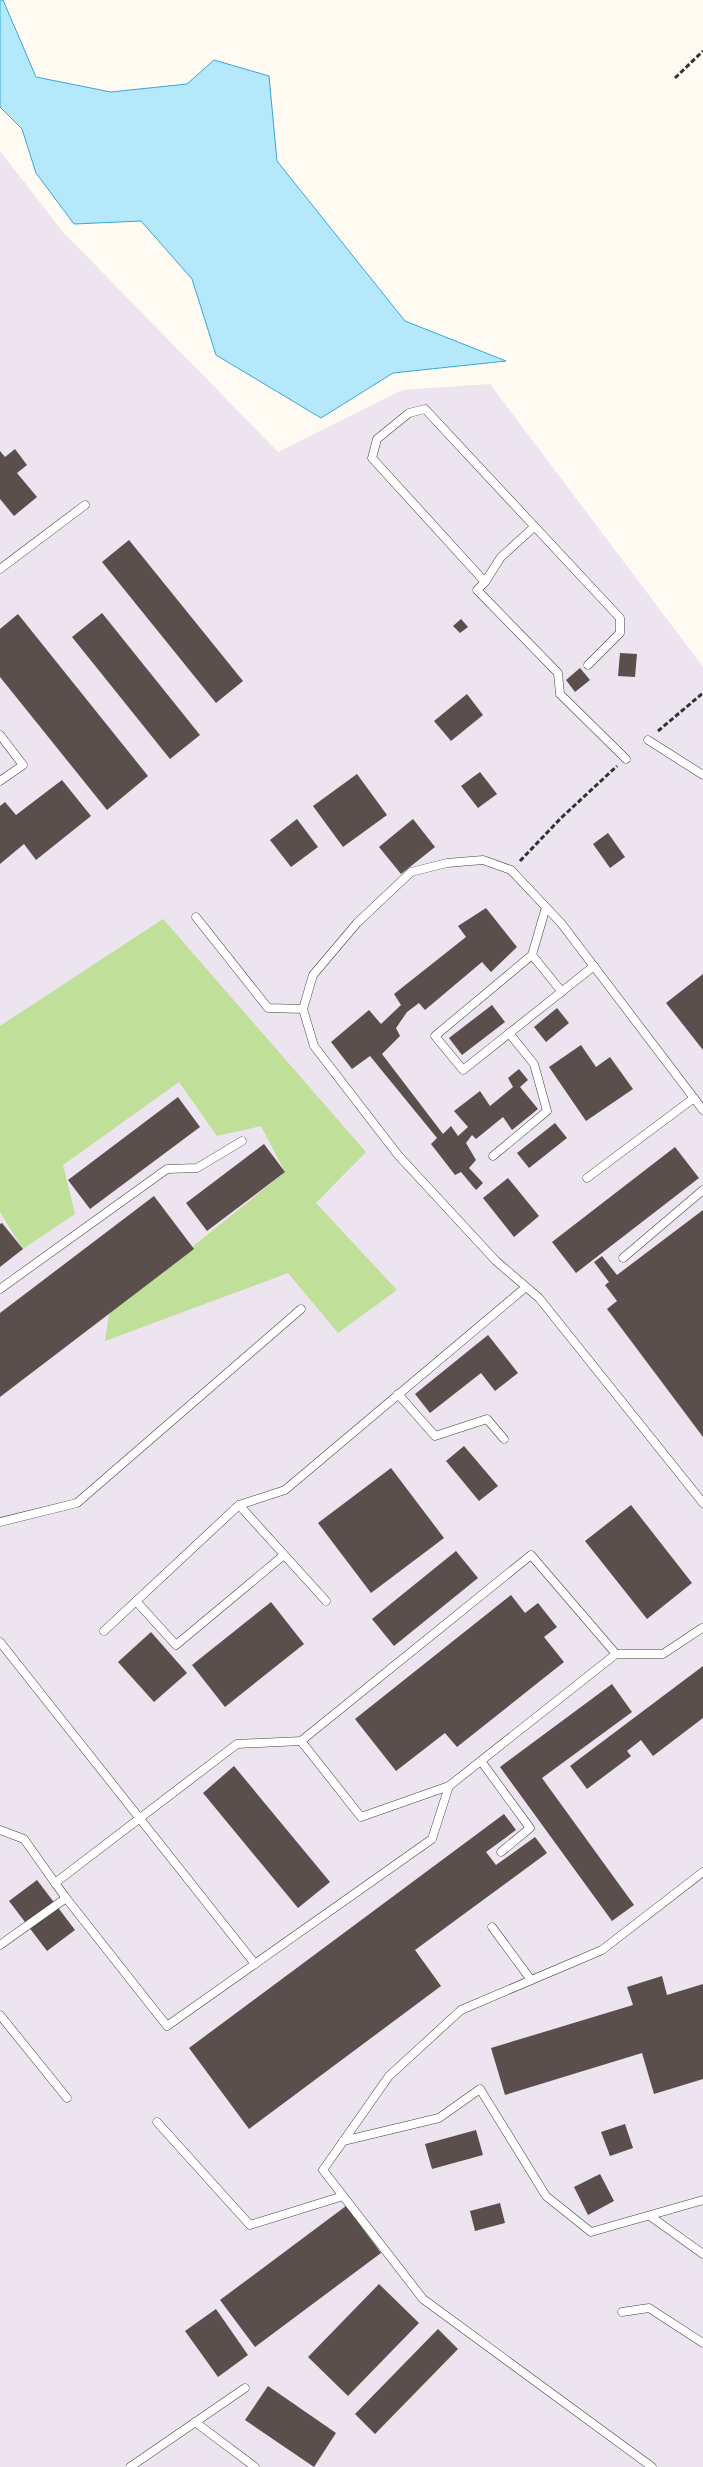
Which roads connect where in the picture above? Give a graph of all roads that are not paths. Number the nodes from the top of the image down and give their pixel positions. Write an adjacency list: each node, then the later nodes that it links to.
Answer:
1 (85, 505): 3 (lane)
2 (534, 526): 4 (lane); 4 (lane); 5 (lane)
3 (0, 569)
4 (485, 582): 8 (lane)
5 (588, 666)
6 (0, 735): 10 (lane)
7 (648, 740): 9 (lane)
8 (626, 759)
9 (703, 775)
10 (0, 781)
11 (546, 907): 13 (lane); 14 (lane); 16 (lane)
12 (196, 917): 16 (lane)
13 (532, 955): 15 (lane); 17 (lane)
14 (594, 966): 15 (lane); 18 (lane)
15 (562, 992): 17 (lane)
16 (303, 1009): 25 (lane)
17 (509, 1034): 21 (lane)
18 (694, 1098): 19 (lane); 22 (lane)
19 (703, 1110)
20 (242, 1141): 26 (lane)
21 (492, 1156)
22 (587, 1178)
23 (703, 1190): 24 (lane)
24 (623, 1258)
25 (526, 1287): 28 (lane); 30 (lane)
26 (0, 1289)
27 (301, 1309): 32 (lane)
28 (398, 1394): 29 (lane); 31 (lane)
29 (504, 1439)
30 (703, 1503)
31 (239, 1506): 33 (lane); 35 (lane)
32 (0, 1522)
33 (284, 1555): 34 (lane); 35 (lane)
34 (326, 1601)
35 (136, 1602): 37 (lane)
36 (702, 1628): 39 (lane)
37 (104, 1631)
38 (0, 1642): 43 (lane)
39 (616, 1654): 40 (lane); 41 (lane)
40 (301, 1741): 42 (lane); 43 (lane)
41 (481, 1761): 42 (lane); 45 (lane)
42 (449, 1786): 51 (lane)
43 (139, 1819): 47 (lane); 51 (lane)
44 (0, 1830): 47 (lane)
45 (501, 1852)
46 (703, 1872): 52 (lane)
47 (55, 1883): 48 (lane)
48 (66, 1898): 50 (lane); 51 (lane)
49 (492, 1927): 52 (lane)
50 (0, 1945)
51 (255, 1964)
52 (531, 1980): 56 (lane)
53 (0, 2016): 54 (lane)
54 (67, 2098)
55 (157, 2122): 57 (lane)
56 (343, 2141): 57 (lane); 59 (lane)
57 (343, 2196): 67 (lane)
58 (703, 2200): 59 (lane)
59 (650, 2216): 60 (lane)
60 (703, 2254)
61 (622, 2312): 62 (lane)
62 (703, 2343)
63 (245, 2388): 64 (lane)
64 (195, 2422): 65 (lane); 66 (lane)
65 (130, 2467)
66 (255, 2467)
67 (652, 2467)

